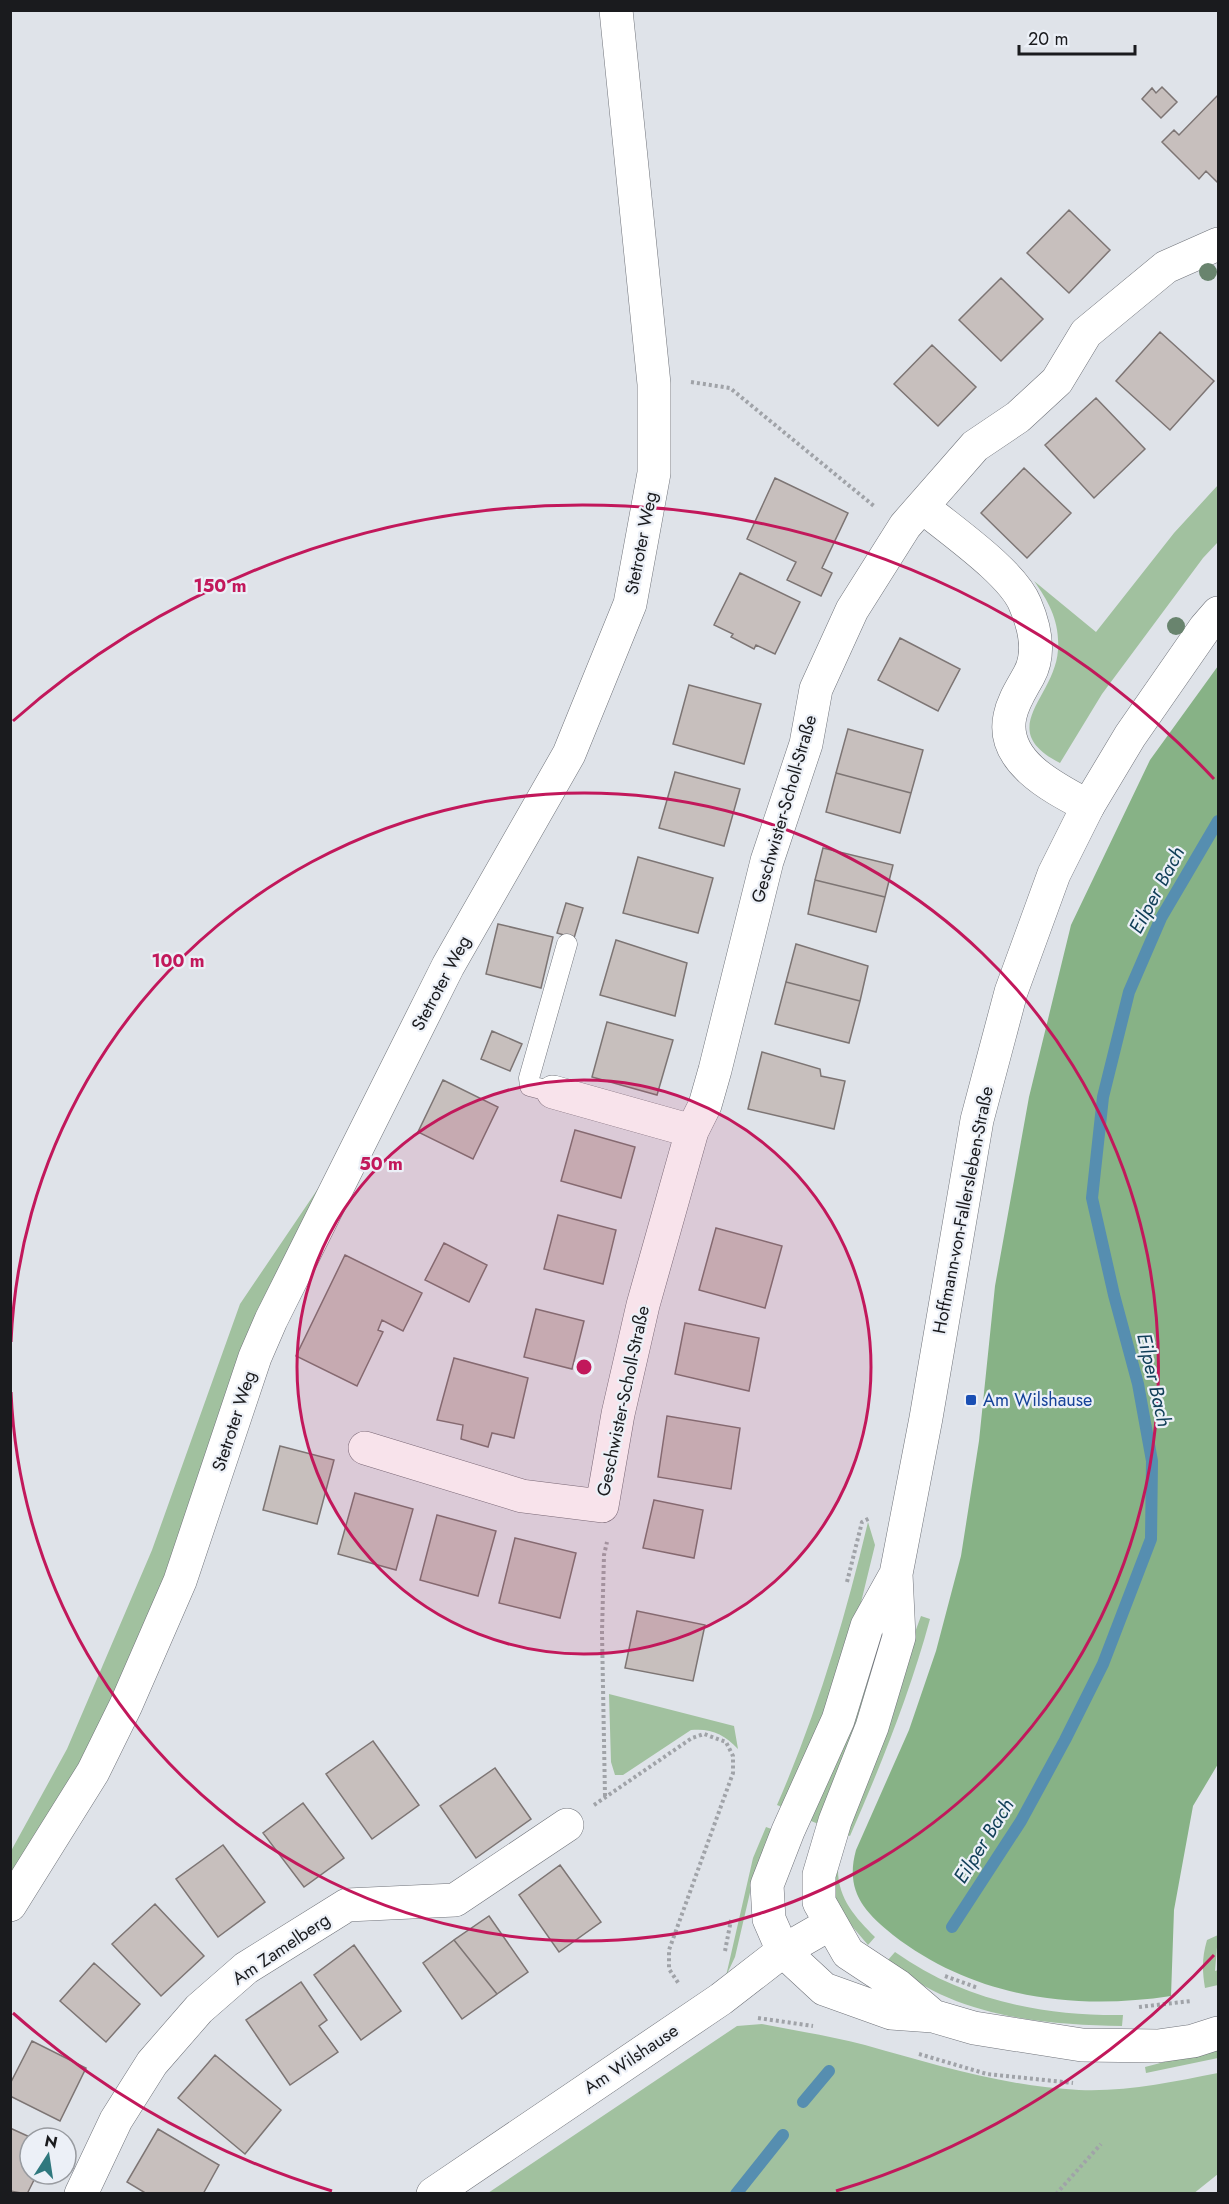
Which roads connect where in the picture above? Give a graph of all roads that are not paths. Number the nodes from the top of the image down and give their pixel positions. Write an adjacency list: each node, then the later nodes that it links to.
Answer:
1 (616, 10): 12 (street, Stetroter Weg)
2 (1218, 244): 3 (street, Geschwister-Scholl-Straße)
3 (914, 517): 5 (street); 8 (street, Geschwister-Scholl-Straße)
4 (1218, 613): 5 (street, Hoffmann-von-Fallersleben-Straße)
5 (1088, 806): 10 (street, Hoffmann-von-Fallersleben-Straße)
6 (567, 944): 7 (lane)
7 (552, 1092): 8 (street)
8 (692, 1131): 9 (street, Geschwister-Scholl-Straße)
9 (365, 1448)
10 (896, 1574): 13 (street, Hoffmann-von-Fallersleben-Straße); 14 (street, Hoffmann-von-Fallersleben-Straße)
11 (567, 1825): 17 (street, Am Zamelberg)
12 (10, 1905)
13 (830, 1924): 14 (street, Am Wilshause); 15 (street, Hoffmann-von-Fallersleben-Straße)
14 (783, 1951): 15 (street, Hoffmann-von-Fallersleben-Straße); 18 (street, Am Wilshause)
15 (933, 2016): 16 (street, Hoffmann-von-Fallersleben-Straße)
16 (1218, 2033)
17 (81, 2193)
18 (433, 2193)

